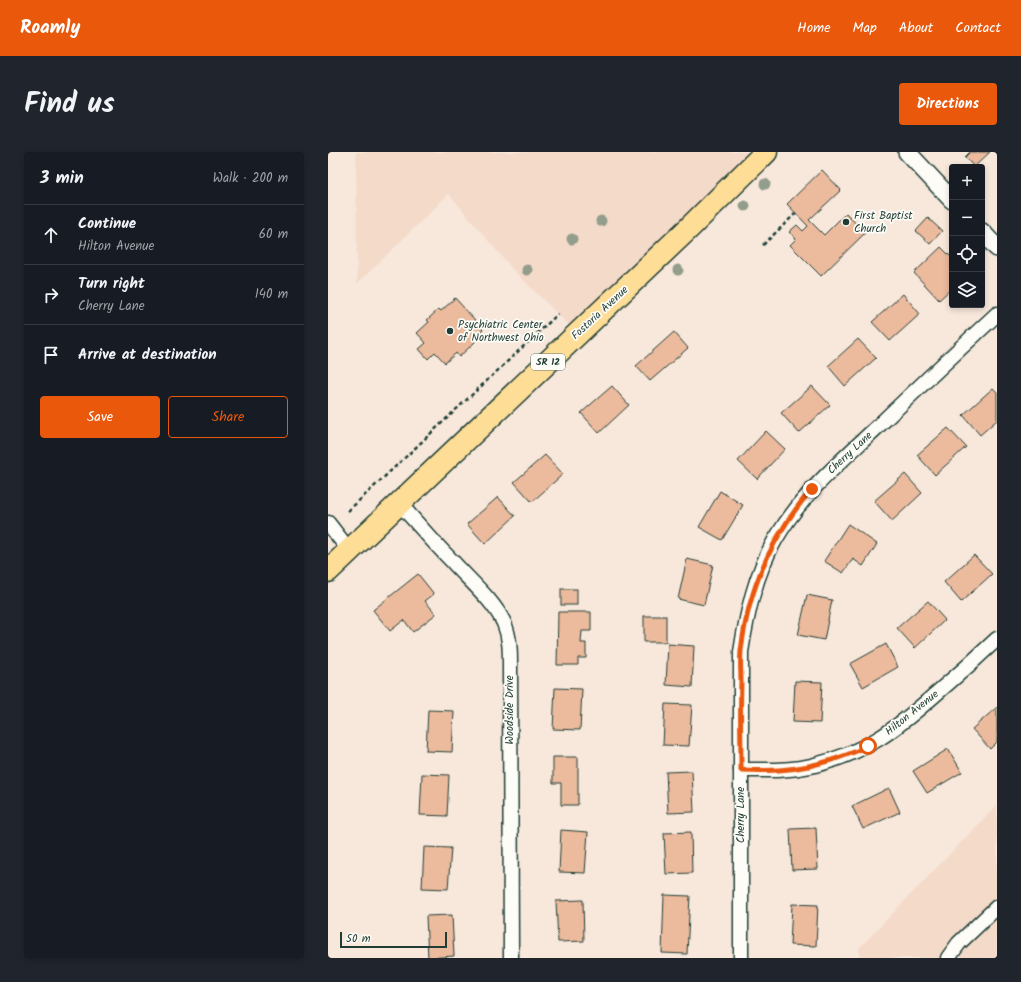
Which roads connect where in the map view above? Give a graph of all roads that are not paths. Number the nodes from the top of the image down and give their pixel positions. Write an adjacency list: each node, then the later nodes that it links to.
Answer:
1 (766, 152): 7 (main road, Fostoria Avenue / SR 12)
2 (907, 152): 3 (street)
3 (949, 197)
4 (985, 235): 5 (street)
5 (997, 248)
6 (997, 314): 11 (street, Cherry Lane)
7 (399, 503): 9 (main road, Fostoria Avenue / SR 12); 13 (street, Woodside Drive)
8 (328, 523): 9 (street)
9 (335, 560)
10 (997, 638): 11 (street, Hilton Avenue)
11 (741, 770): 14 (street, Cherry Lane)
12 (997, 906): 15 (street)
13 (510, 958)
14 (742, 958)
15 (948, 958)

